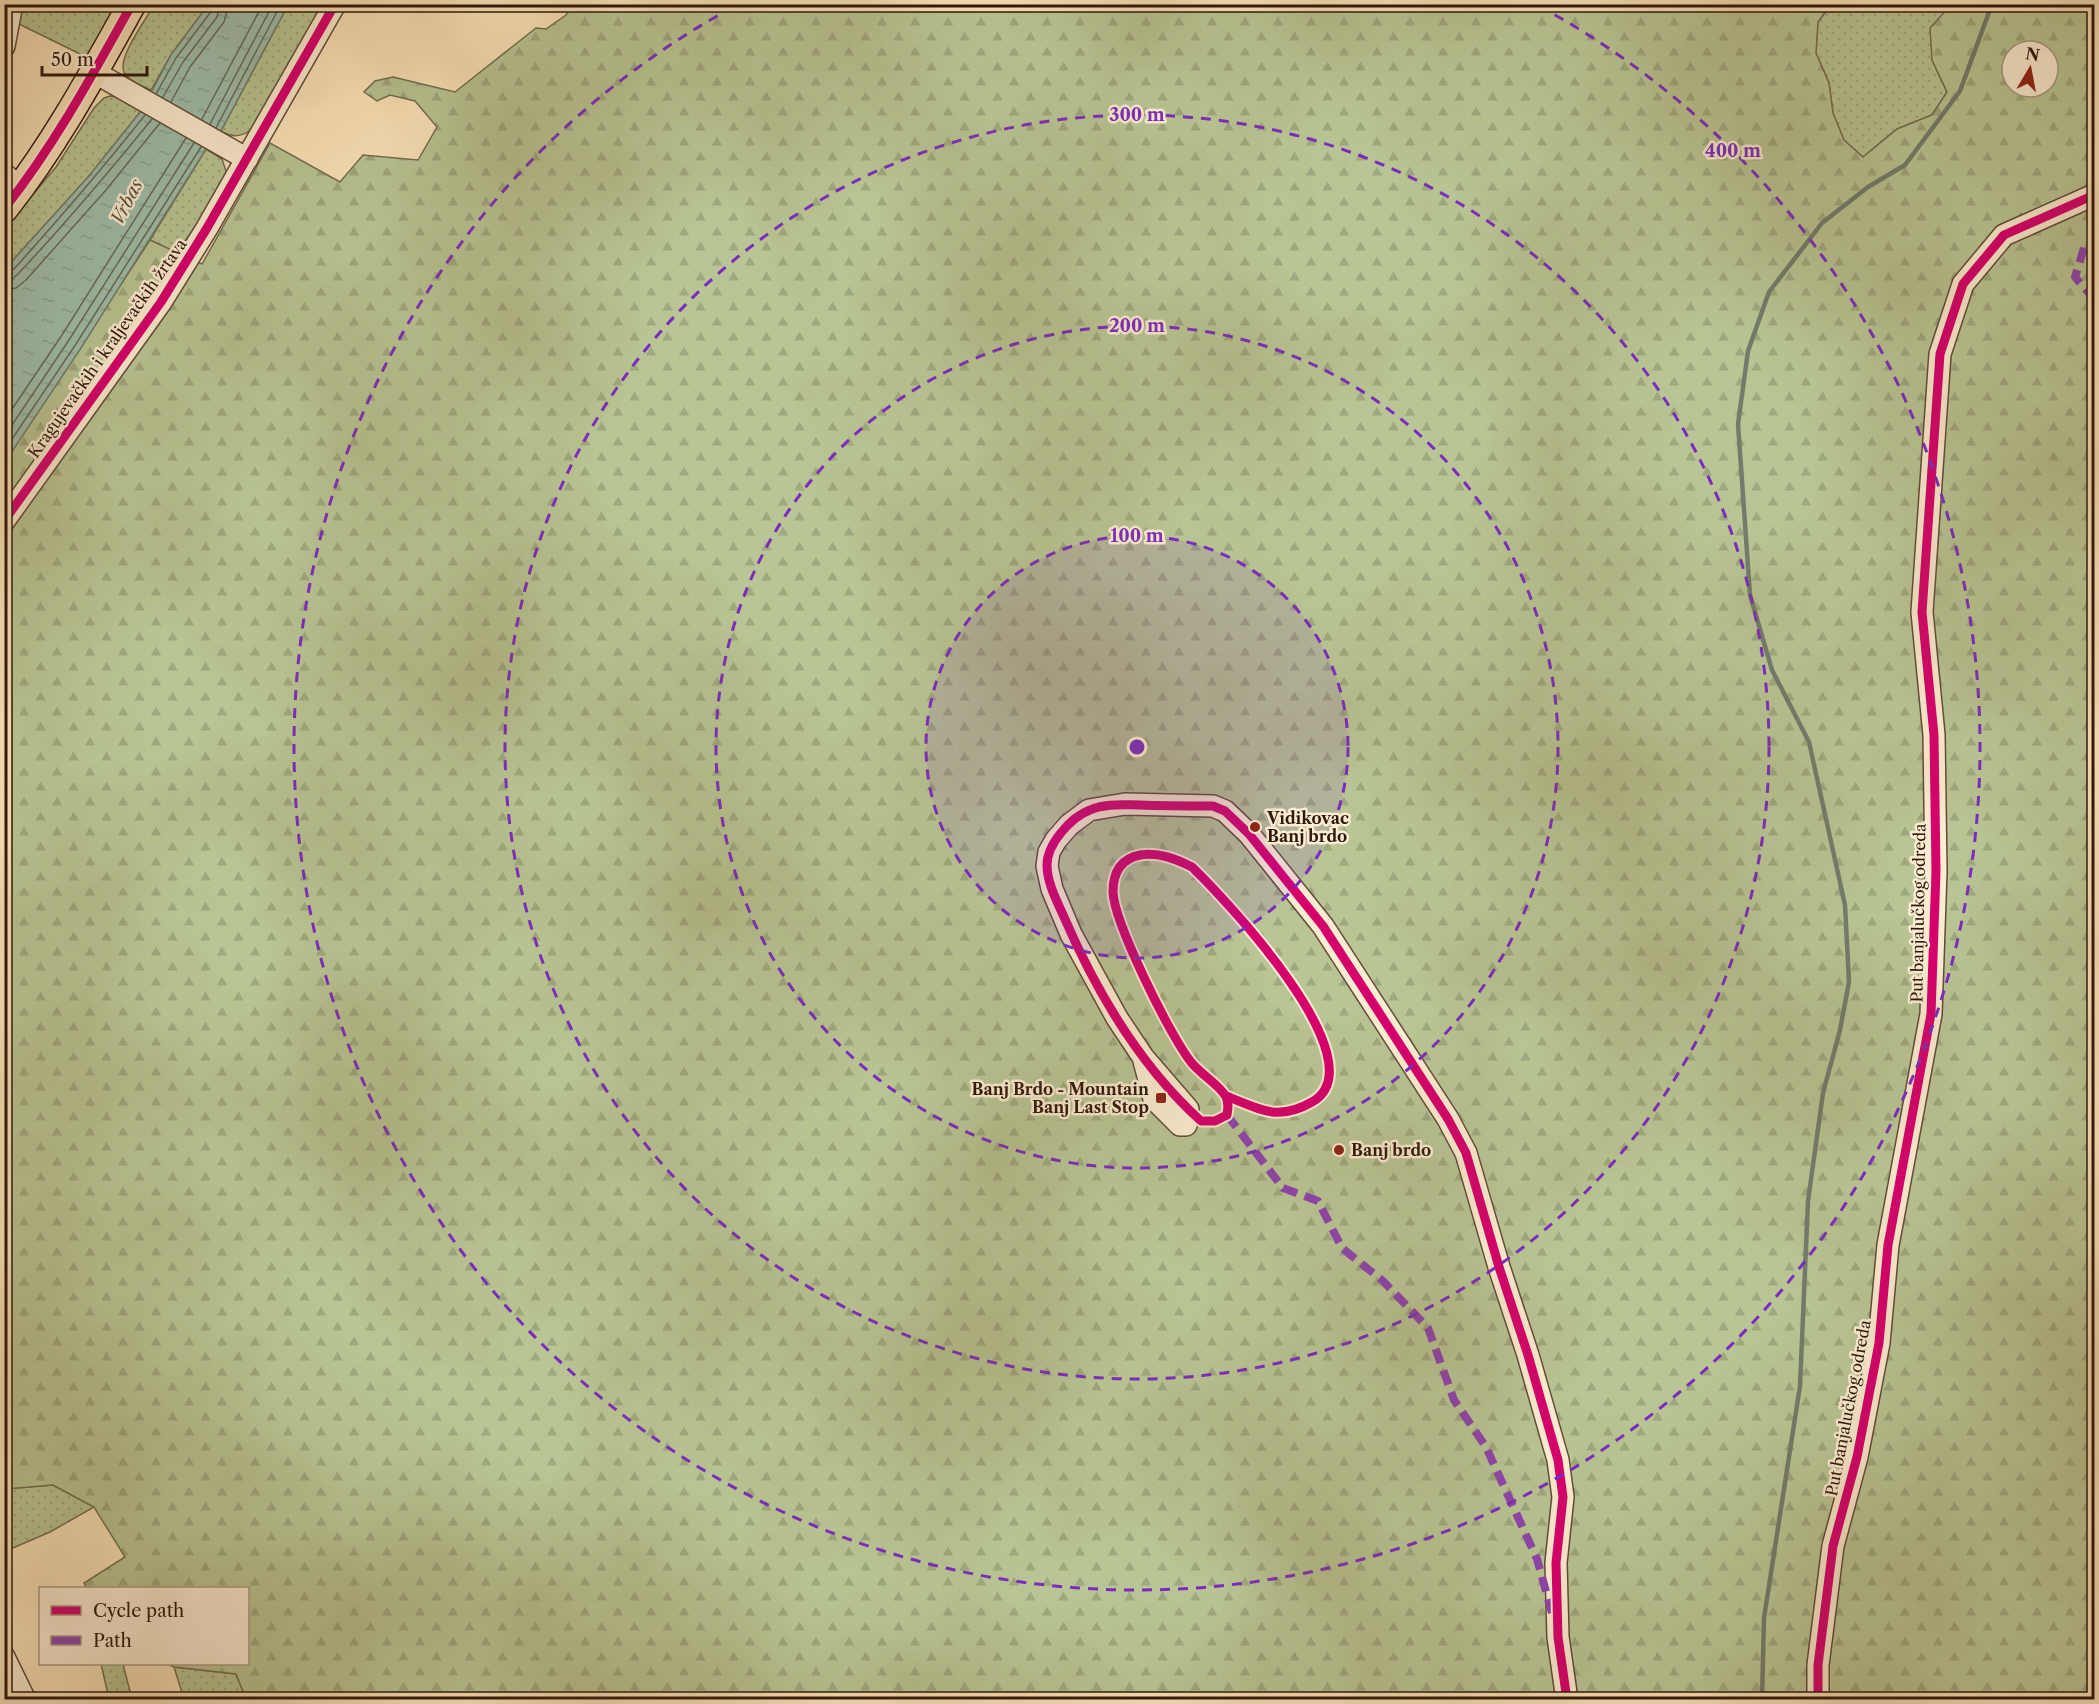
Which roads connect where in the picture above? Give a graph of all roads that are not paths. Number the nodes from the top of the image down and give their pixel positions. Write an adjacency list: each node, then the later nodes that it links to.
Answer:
1 (12, 4): 4 (street)
2 (132, 4): 5 (main road)
3 (335, 4): 6 (street, Kragujevačkih i kraljevačkih žrtava)
4 (4, 46)
5 (94, 72): 6 (street); 7 (main road)
6 (247, 159): 9 (street, Kragujevačkih i kraljevačkih žrtava)
7 (10, 190)
8 (2094, 195): 14 (street, Put banjalučkog odreda)
9 (4, 521)
10 (1143, 1057): 13 (street)
11 (4, 1658): 12 (street)
12 (25, 1700)
13 (1567, 1700)
14 (1818, 1700)

